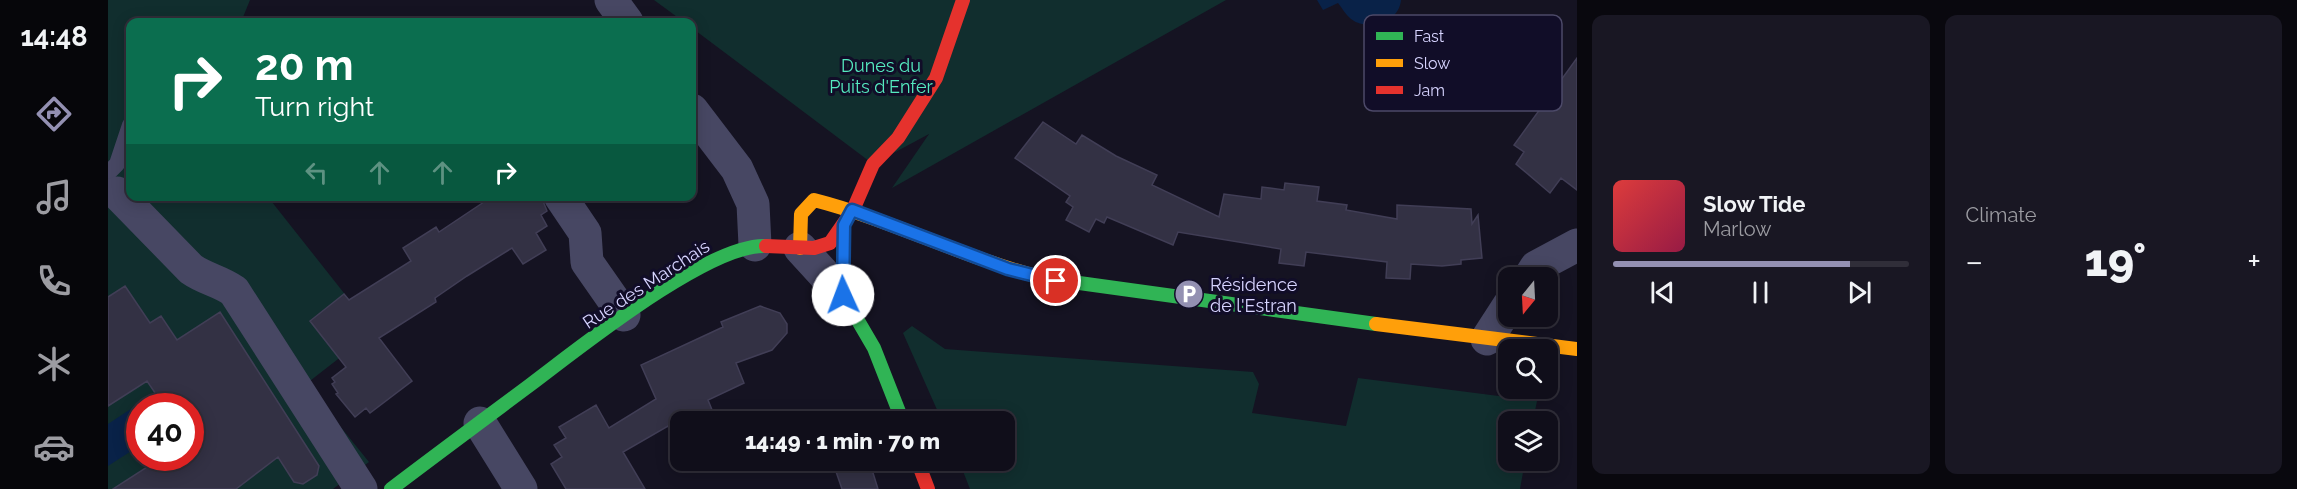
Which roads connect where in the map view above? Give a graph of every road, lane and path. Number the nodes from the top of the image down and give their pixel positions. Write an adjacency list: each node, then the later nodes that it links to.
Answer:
1 (611, 0): 3 (street)
2 (963, 0): 10 (street, Rue des Marchais)
3 (624, 18)
4 (696, 115): 13 (street)
5 (126, 137): 6 (lane)
6 (110, 184): 8 (street)
7 (126, 201): 24 (street)
8 (126, 201)
9 (563, 201): 17 (street)
10 (852, 210): 11 (street, Rue des Marchais); 14 (street); 19 (street)
11 (844, 225): 14 (street, Rue des Marchais); 16 (street)
12 (1577, 244): 15 (street)
13 (755, 245): 14 (street, Rue des Marchais); 17 (street, Rue des Marchais)
14 (800, 248): 16 (street)
15 (1536, 267)
16 (843, 295): 21 (street)
17 (624, 315): 22 (street, Rue des Marchais)
18 (1498, 322): 19 (street)
19 (1487, 339): 20 (street)
20 (1577, 349)
21 (899, 411)
22 (480, 423): 25 (street, Rue des Marchais); 26 (street)
23 (921, 471): 27 (street)
24 (361, 489)
25 (391, 489)
26 (521, 489)
27 (928, 489)

